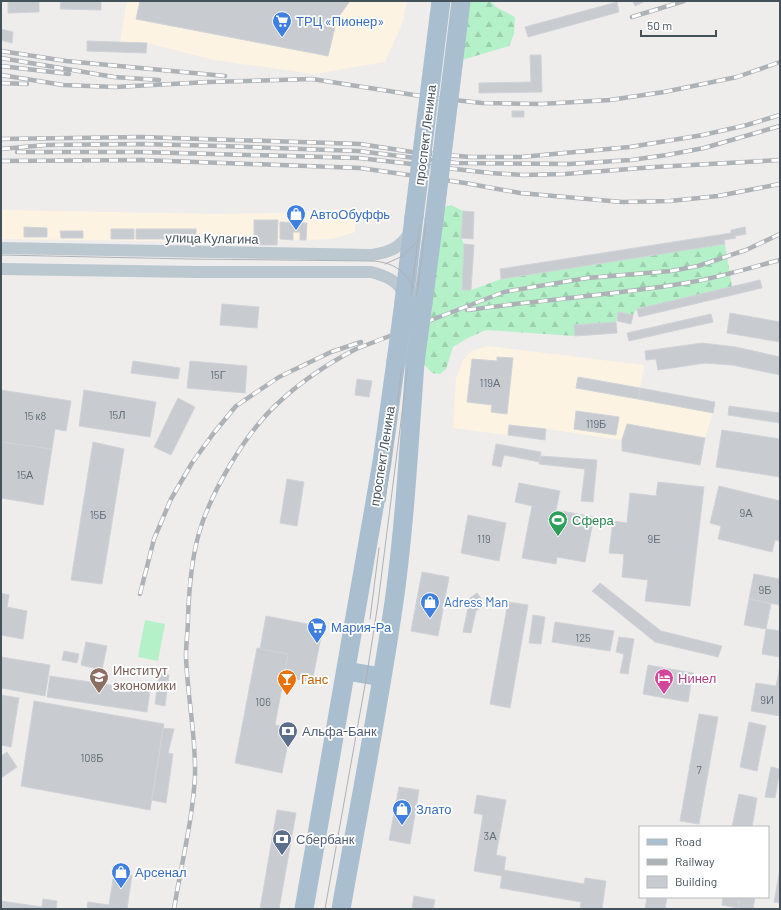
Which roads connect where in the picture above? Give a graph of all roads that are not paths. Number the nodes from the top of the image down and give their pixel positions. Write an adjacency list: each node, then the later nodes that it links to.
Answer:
1 (442, 1): 3 (main road, проспект Ленина, bridge)
2 (461, 1): 14 (main road, проспект Ленина, bridge)
3 (413, 223): 7 (street, улица Кулагина); 12 (main road, проспект Ленина)
4 (1, 248): 5 (street, улица Кулагина)
5 (130, 251): 6 (street, улица Кулагина); 9 (street)
6 (246, 253): 7 (street, улица Кулагина); 10 (street)
7 (283, 254): 11 (street)
8 (1, 269): 9 (street)
9 (131, 271): 10 (street)
10 (246, 271): 11 (street)
11 (282, 271): 12 (street)
12 (404, 298): 13 (main road, проспект Ленина, bridge)
13 (346, 671): 14 (main road); 15 (main road, проспект Ленина)
14 (382, 677): 16 (main road, проспект Ленина)
15 (304, 909)
16 (341, 909)

